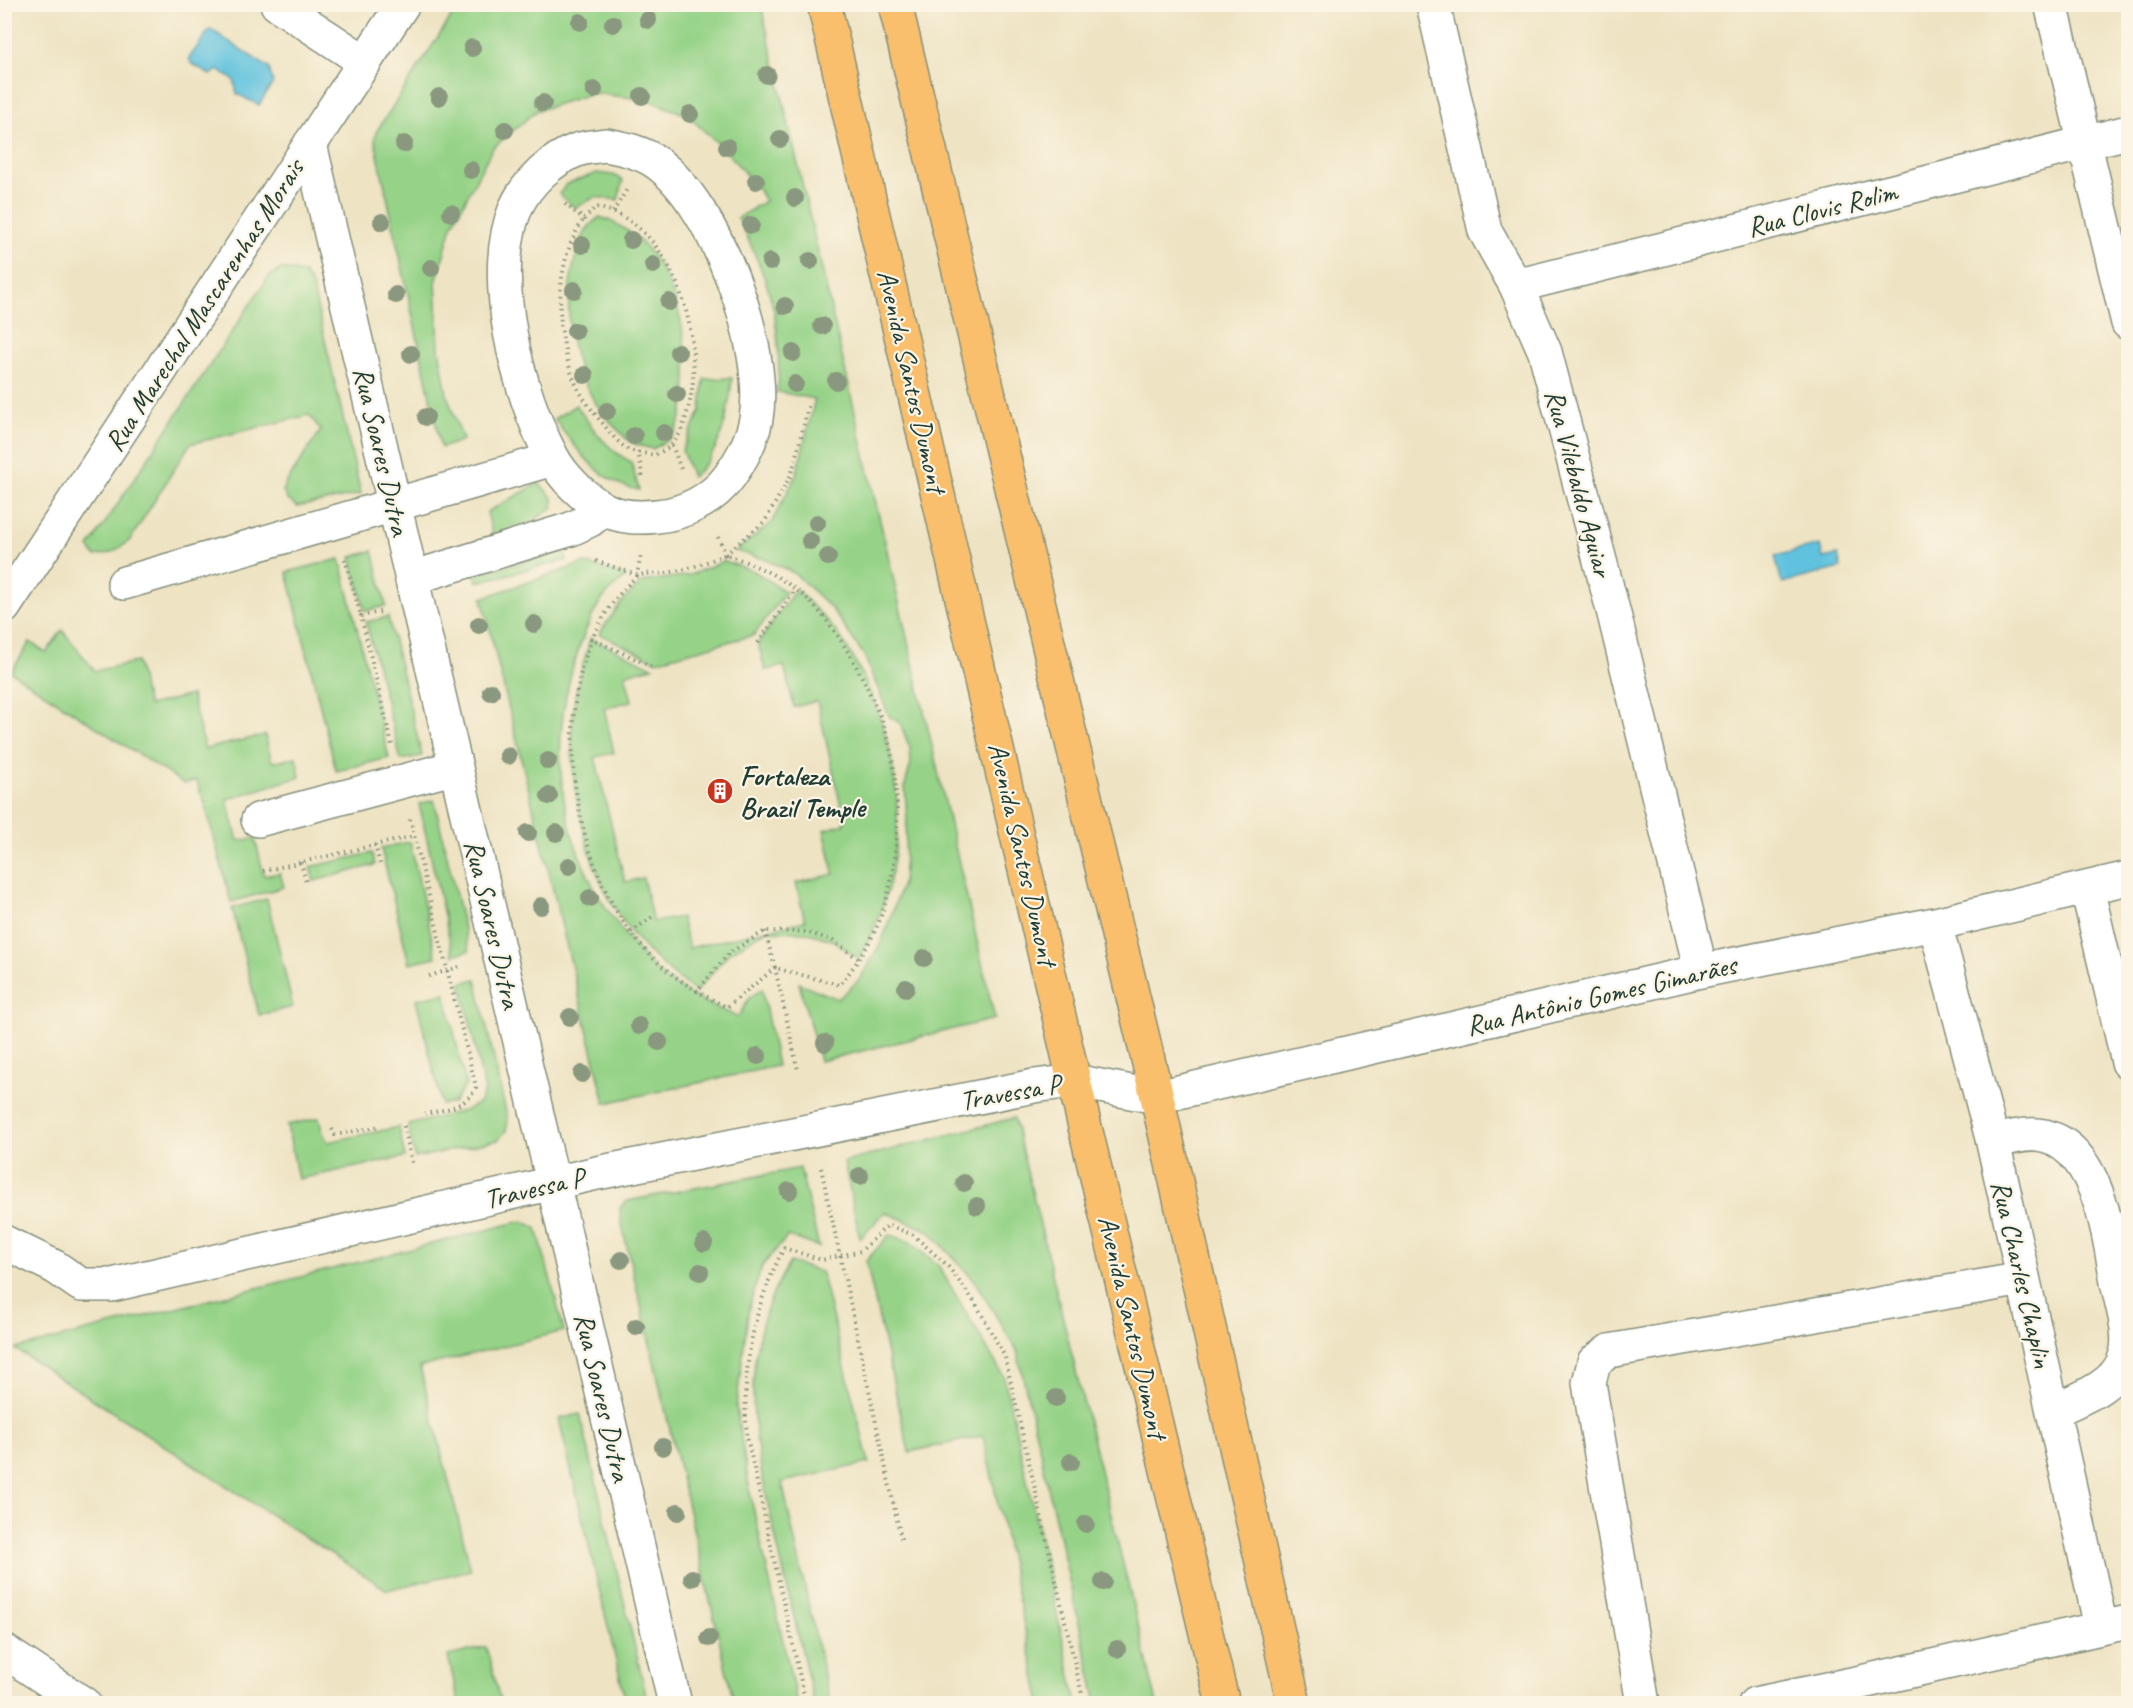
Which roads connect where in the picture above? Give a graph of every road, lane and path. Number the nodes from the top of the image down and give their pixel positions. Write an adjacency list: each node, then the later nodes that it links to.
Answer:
1 (277, 4): 7 (street)
2 (403, 4): 7 (street, Rua Marechal Mascarenhas Morais)
3 (824, 4): 60 (main road, Avenida Santos Dumont)
4 (896, 4): 61 (main road)
5 (1433, 4): 15 (street, Rua Vilebaldo Aguiar)
6 (2051, 4): 9 (street)
7 (365, 62): 10 (street, Rua Marechal Mascarenhas Morais)
8 (2128, 132): 9 (street, Rua Clovis Rolim)
9 (2083, 143): 15 (street, Rua Clovis Rolim); 16 (street)
10 (310, 144): 23 (street, Rua Soares Dutra); 30 (street, Rua Marechal Mascarenhas Morais)
11 (630, 183): 13 (path)
12 (558, 198): 14 (path)
13 (614, 212): 14 (path); 18 (path)
14 (584, 219): 19 (path)
15 (1516, 286): 55 (street, Rua Vilebaldo Aguiar)
16 (2128, 323)
17 (809, 403): 25 (path)
18 (672, 445): 19 (path); 21 (path)
19 (638, 451): 22 (path)
20 (553, 459): 23 (street); 24 (street); 24 (street)
21 (682, 471)
22 (645, 490)
23 (395, 505): 27 (street, Rua Soares Dutra); 28 (street)
24 (604, 509): 27 (street)
25 (726, 554): 29 (path); 33 (path)
26 (345, 558): 32 (path)
27 (412, 578): 36 (street, Rua Soares Dutra)
28 (124, 582)
29 (796, 589): 34 (path); 51 (path)
30 (4, 607)
31 (382, 611): 32 (path)
32 (361, 616): 37 (path)
33 (590, 638): 35 (path); 50 (path)
34 (758, 643)
35 (653, 667)
36 (456, 767): 37 (street); 69 (street, Rua Soares Dutra)
37 (401, 781): 38 (street); 39 (path)
38 (258, 820)
39 (414, 836): 40 (path); 54 (path)
40 (375, 845): 41 (path); 42 (path)
41 (301, 862): 43 (path); 45 (path)
42 (380, 864)
43 (263, 871)
44 (2128, 878): 46 (street, Rua Antônio Gomes Gimarães)
45 (306, 882)
46 (2087, 888): 48 (street, Rua Antônio Gomes Gimarães); 58 (street)
47 (652, 916): 50 (path)
48 (1935, 924): 55 (street, Rua Antônio Gomes Gimarães); 66 (street, Rua Charles Chaplin)
49 (765, 931): 51 (path); 53 (path); 57 (path)
50 (631, 932): 57 (path)
51 (859, 959): 53 (path)
52 (470, 964): 54 (path)
53 (775, 968): 57 (path); 59 (path)
54 (447, 970): 56 (path); 62 (path)
55 (1701, 971): 61 (street, Rua Antônio Gomes Gimarães)
56 (429, 976)
57 (696, 992)
58 (2128, 1062)
59 (798, 1070)
60 (1074, 1081): 61 (street, Rua Antônio Gomes Gimarães); 69 (street, Travessa P); 82 (main road, Avenida Santos Dumont)
61 (1157, 1096): 83 (main road)
62 (425, 1114)
63 (381, 1126): 65 (path)
64 (404, 1126): 68 (path)
65 (332, 1129)
66 (1993, 1142): 72 (street, Rua Charles Chaplin); 73 (street)
67 (819, 1158): 71 (path)
68 (413, 1167)
69 (554, 1183): 70 (street, Travessa P); 79 (street, Rua Soares Dutra)
70 (4, 1242)
71 (841, 1255): 74 (path); 80 (path); 81 (path)
72 (2023, 1279): 73 (street, Rua Charles Chaplin); 84 (street)
73 (2053, 1411): 75 (street, Rua Charles Chaplin)
74 (902, 1543)
75 (2115, 1624): 77 (street)
76 (4, 1651): 78 (street)
77 (1860, 1693): 85 (street)
78 (84, 1704)
79 (675, 1704)
80 (806, 1704)
81 (1084, 1704)
82 (1223, 1704)
83 (1294, 1704)
84 (1643, 1704)
85 (1755, 1704)

